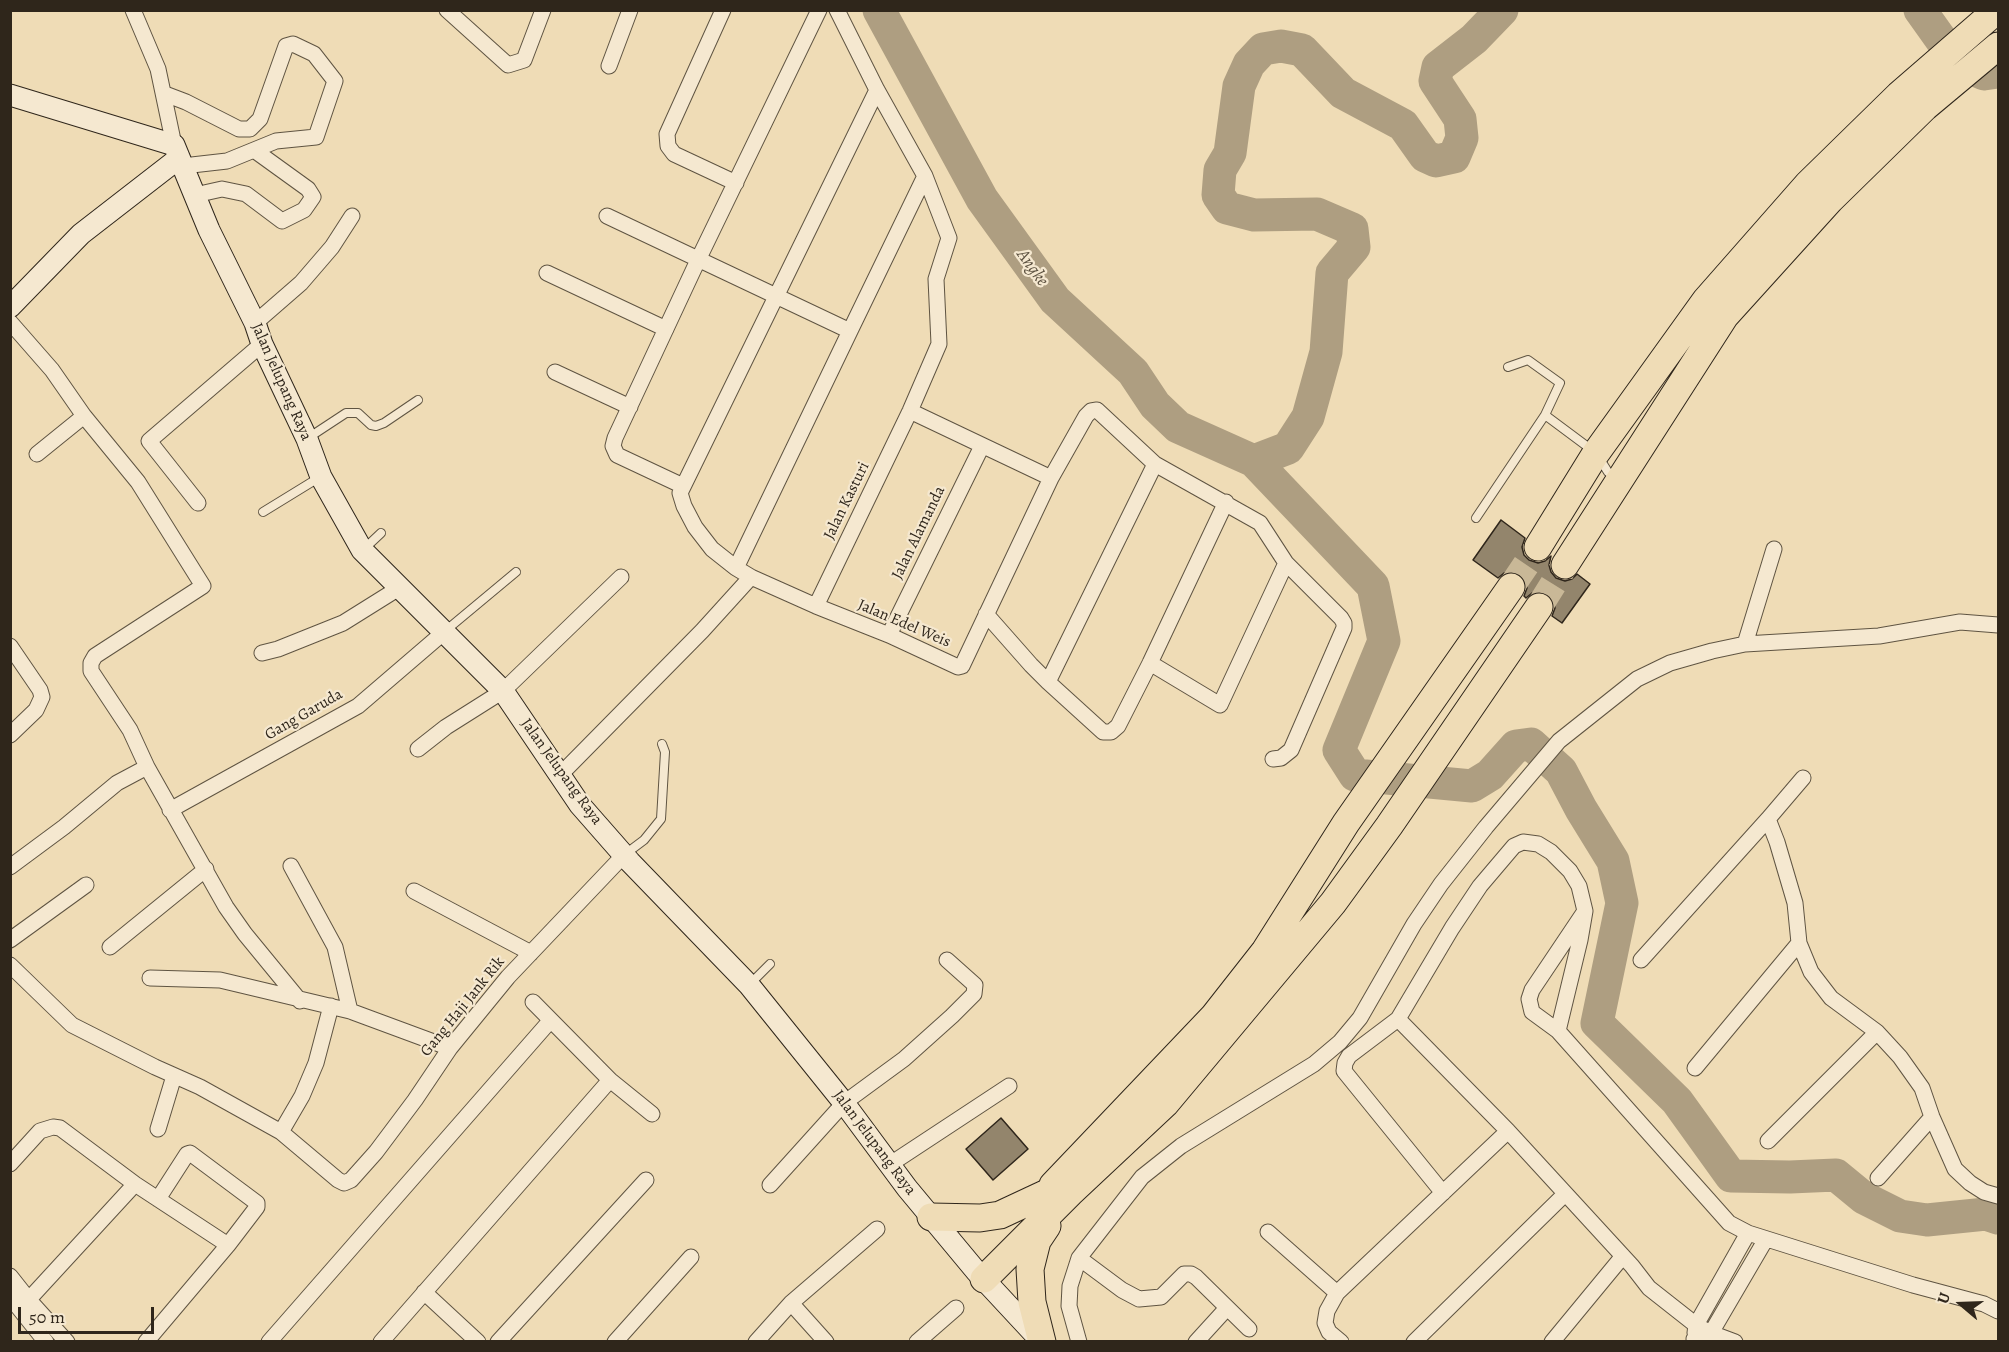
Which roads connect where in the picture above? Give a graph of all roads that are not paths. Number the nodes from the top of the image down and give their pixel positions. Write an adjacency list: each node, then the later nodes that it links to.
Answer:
1 (133, 10): 12 (street, Jalan Jelupang Raya)
2 (447, 10): 3 (street)
3 (543, 10)
4 (630, 10): 10 (street)
5 (723, 10): 17 (street)
6 (819, 10): 17 (street)
7 (837, 10): 11 (street, Jalan Kasturi)
8 (1996, 12): 39 (highway)
9 (1998, 46): 44 (highway)
10 (609, 66)
11 (878, 90): 16 (street, Jalan Kasturi); 23 (street)
12 (165, 93): 14 (street); 15 (street, Jalan Jelupang Raya)
13 (10, 95): 15 (street)
14 (254, 150): 15 (street); 18 (street)
15 (179, 156): 18 (street, Jalan Jelupang Raya); 24 (street)
16 (925, 176): 28 (street); 34 (street, Jalan Kasturi)
17 (736, 183): 21 (street)
18 (195, 195): 26 (street, Jalan Jelupang Raya)
19 (352, 216): 26 (street)
20 (607, 216): 21 (street)
21 (699, 258): 23 (street); 27 (street)
22 (548, 273): 27 (street)
23 (777, 298): 28 (street); 45 (street)
24 (10, 307)
25 (10, 322): 36 (street)
26 (255, 323): 29 (street, Jalan Jelupang Raya)
27 (666, 329): 33 (street)
28 (850, 331): 56 (street)
29 (262, 344): 37 (street, Jalan Jelupang Raya); 47 (street)
30 (1508, 367): 35 (lane)
31 (555, 372): 33 (street)
32 (417, 400): 37 (lane)
33 (630, 407): 45 (street)
34 (910, 411): 38 (street); 62 (street, Jalan Kasturi)
35 (1545, 415): 39 (lane); 49 (lane)
36 (84, 416): 40 (street); 78 (street)
37 (307, 439): 42 (street, Jalan Jelupang Raya)
38 (982, 446): 43 (street); 67 (street, Jalan Alamanda)
39 (1596, 453): 44 (lane); 51 (highway)
40 (37, 454)
41 (1155, 464): 43 (street, Jalan Edel Weis); 46 (street); 72 (street)
42 (321, 477): 48 (lane); 53 (street, Jalan Jelupang Raya)
43 (1051, 478): 64 (street, Jalan Edel Weis)
44 (1619, 481): 55 (highway)
45 (683, 486): 56 (street, Jalan Edel Weis)
46 (1226, 502): 54 (street); 71 (street)
47 (198, 503)
48 (262, 512)
49 (1476, 518)
50 (381, 533): 53 (lane)
51 (1538, 547)
52 (1774, 549): 68 (street)
53 (363, 550): 61 (street, Jalan Jelupang Raya)
54 (1286, 562): 71 (street); 77 (street)
55 (1565, 566)
56 (736, 568): 59 (street, Jalan Edel Weis)
57 (516, 572): 66 (lane)
58 (621, 577): 73 (street)
59 (751, 577): 62 (street, Jalan Edel Weis); 79 (street)
60 (1511, 587): 126 (highway)
61 (399, 588): 66 (street, Jalan Jelupang Raya); 70 (street)
62 (816, 606): 67 (street, Jalan Edel Weis)
63 (1539, 607): 126 (highway)
64 (986, 614): 67 (street, Jalan Edel Weis); 72 (street)
65 (1998, 626): 68 (street)
66 (443, 633): 73 (street, Jalan Jelupang Raya); 81 (street, Gang Garuda)
67 (889, 635)
68 (1745, 644): 139 (street)
69 (10, 646): 74 (street)
70 (262, 653)
71 (1150, 663): 72 (street)
72 (1048, 682)
73 (502, 691): 76 (street); 79 (street, Jalan Jelupang Raya)
74 (10, 735)
75 (662, 744): 83 (lane)
76 (417, 748)
77 (1273, 759)
78 (147, 767): 81 (street); 85 (street)
79 (560, 775): 83 (street, Jalan Jelupang Raya)
80 (1803, 778): 82 (street)
81 (170, 810): 86 (street)
82 (1768, 819): 91 (street); 95 (street)
83 (624, 855): 93 (street, Gang Haji Jank Rik); 99 (street, Jalan Jelupang Raya)
84 (291, 866): 103 (street)
85 (10, 867)
86 (206, 868): 92 (street); 100 (street)
87 (86, 885): 90 (street)
88 (414, 891): 93 (street)
89 (1585, 911): 104 (street); 106 (street); 106 (street)
90 (10, 940)
91 (1799, 943): 107 (street); 109 (street)
92 (110, 947)
93 (531, 953): 108 (street, Gang Haji Jank Rik)
94 (947, 960): 113 (street)
95 (1641, 960)
96 (770, 964): 99 (lane)
97 (10, 965): 110 (street)
98 (150, 978): 100 (street)
99 (749, 985): 113 (street, Jalan Jelupang Raya)
100 (300, 1001): 102 (street)
101 (533, 1002): 105 (street)
102 (331, 1006): 103 (street); 118 (street)
103 (350, 1011): 108 (street)
104 (1398, 1019): 117 (street); 127 (street)
105 (550, 1021): 111 (street); 156 (street)
106 (1558, 1031): 134 (street)
107 (1877, 1032): 115 (street); 119 (street)
108 (450, 1048): 118 (street, Gang Haji Jank Rik)
109 (1695, 1068)
110 (174, 1076): 116 (street); 118 (street)
111 (610, 1080): 114 (street); 142 (street)
112 (1009, 1086): 121 (street)
113 (844, 1103): 121 (street, Jalan Jelupang Raya); 125 (street)
114 (652, 1114)
115 (1932, 1117): 122 (street); 129 (street)
116 (158, 1129)
117 (1508, 1131): 127 (street); 128 (street)
118 (281, 1132)
119 (1768, 1141)
120 (10, 1164): 124 (street)
121 (889, 1165): 131 (street, Jalan Jelupang Raya)
122 (1878, 1178)
123 (646, 1180): 159 (street)
124 (135, 1184): 130 (street); 146 (street)
125 (770, 1185)
126 (1058, 1193): 131 (highway); 140 (highway); 164 (highway)
127 (1443, 1193): 143 (street)
128 (1565, 1194): 137 (street); 168 (street)
129 (1998, 1196)
130 (158, 1199): 136 (street); 136 (street)
131 (931, 1217): 140 (street, Jalan Jelupang Raya)
132 (877, 1229): 145 (street)
133 (1268, 1232): 143 (street)
134 (1748, 1233): 135 (street); 152 (street)
135 (1766, 1239): 149 (street); 151 (street)
136 (228, 1245): 155 (street)
137 (1623, 1256): 152 (street); 169 (street)
138 (691, 1257): 160 (street)
139 (1079, 1258): 148 (street); 165 (street)
140 (980, 1275): 164 (street, Jalan Jelupang Raya)
141 (10, 1276): 146 (street)
142 (424, 1292): 157 (street); 158 (street)
143 (1337, 1293): 167 (street)
144 (10, 1297): 146 (street)
145 (790, 1303): 161 (street); 162 (street)
146 (25, 1305): 153 (street); 154 (street)
147 (956, 1308): 163 (street)
148 (1227, 1308): 150 (street); 166 (street)
149 (1998, 1311)
150 (1249, 1329)
151 (1711, 1333): 152 (street); 170 (street)
152 (1694, 1335)
153 (46, 1341)
154 (67, 1341)
155 (146, 1341)
156 (269, 1341)
157 (381, 1341)
158 (478, 1341)
159 (498, 1341)
160 (615, 1341)
161 (756, 1341)
162 (826, 1341)
163 (917, 1341)
164 (1042, 1341)
165 (1079, 1341)
166 (1196, 1341)
167 (1341, 1341)
168 (1414, 1341)
169 (1552, 1341)
170 (1735, 1341)

